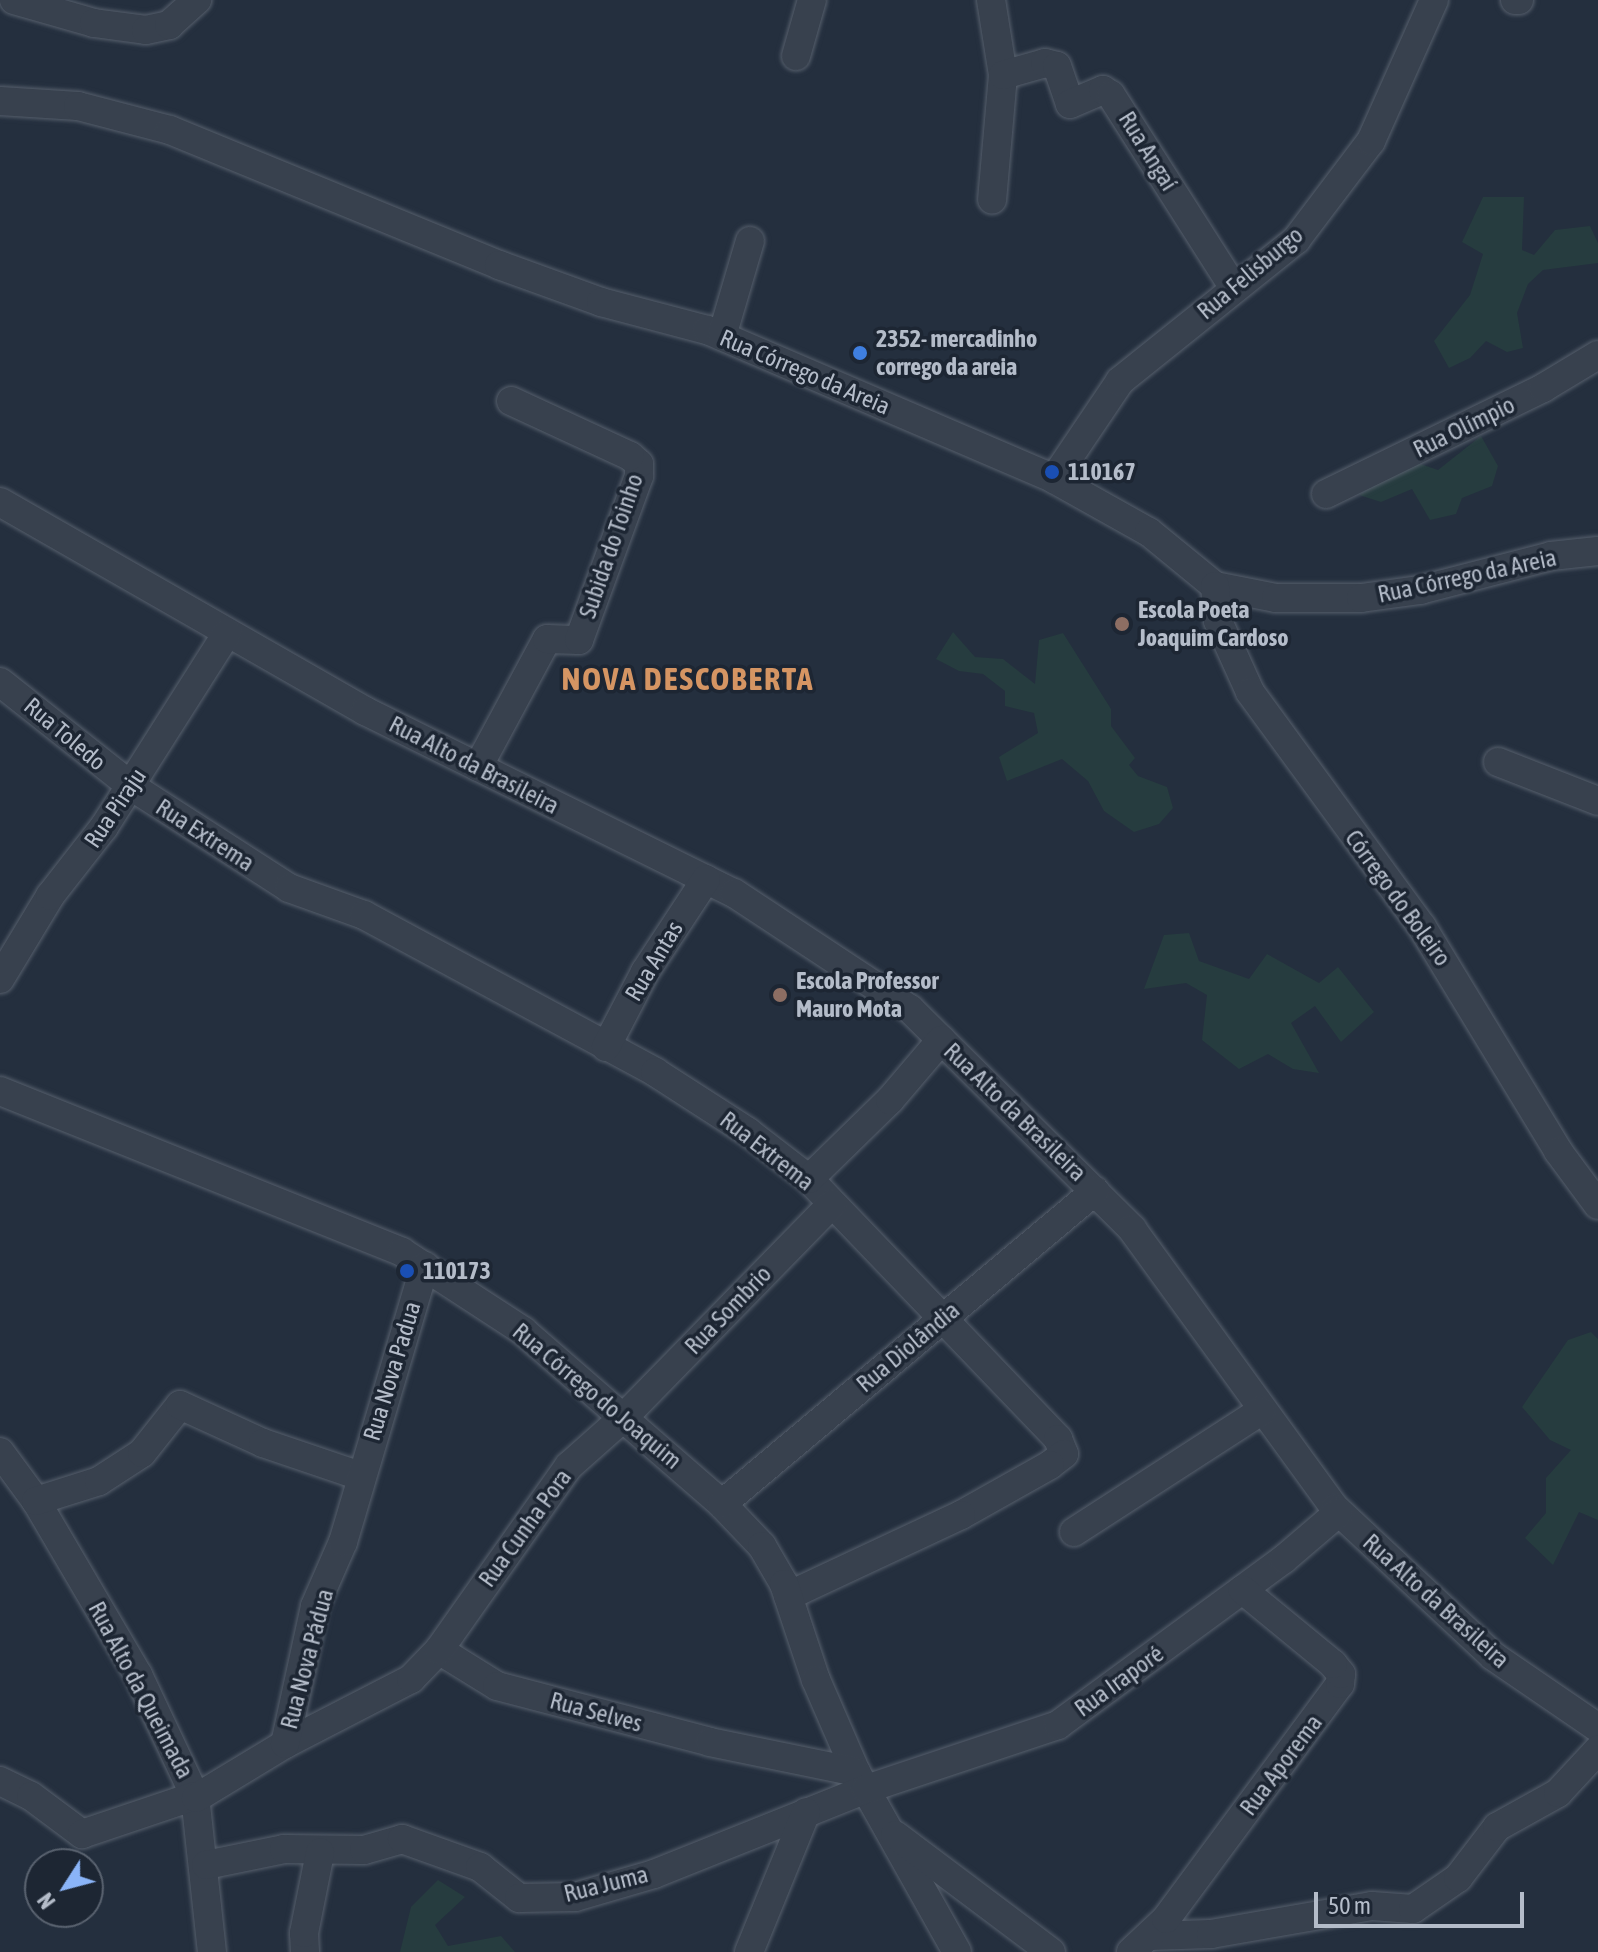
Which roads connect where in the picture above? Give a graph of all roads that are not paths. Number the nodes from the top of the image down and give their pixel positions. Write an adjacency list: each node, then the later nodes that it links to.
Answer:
1 (14, 0): 2 (street)
2 (197, 0)
3 (812, 0): 6 (street)
4 (991, 0): 7 (street)
5 (1434, 0): 11 (street, Rua Felisburgo)
6 (796, 56)
7 (1003, 75): 9 (street); 11 (street, Rua Angaí)
8 (0, 101): 12 (street, Rua Córrego da Areia)
9 (992, 200)
10 (750, 241): 12 (street)
11 (1234, 288): 15 (street, Rua Felisburgo)
12 (722, 336): 15 (street, Rua Córrego da Areia)
13 (1598, 355): 16 (street, Rua Olímpio)
14 (511, 401): 23 (street, Subida do Toinho)
15 (1054, 479): 19 (street, Rua Córrego da Areia)
16 (1326, 494)
17 (0, 502): 20 (street, Rua Alto da Brasileira)
18 (1598, 551): 19 (street, Rua Córrego da Areia)
19 (1215, 586): 34 (street, Córrego do Boleiro)
20 (227, 633): 23 (street, Rua Alto da Brasileira); 24 (street, Rua Piraju)
21 (0, 682): 24 (street, Rua Toledo)
22 (1498, 762): 25 (street)
23 (478, 767): 26 (street, Rua Alto da Brasileira)
24 (131, 786): 27 (street, Rua Piraju); 29 (street, Rua Extrema)
25 (1598, 801)
26 (706, 879): 28 (street, Rua Alto da Brasileira); 29 (street, Rua Antas)
27 (0, 979)
28 (941, 1040): 31 (street); 32 (street, Rua Alto da Brasileira)
29 (606, 1047): 31 (street, Rua Extrema)
30 (0, 1091): 35 (street, Rua Córrego do Joaquim)
31 (809, 1179): 33 (street, Rua Extrema)
32 (1095, 1191): 36 (street, Rua Diolândia); 37 (street, Rua Alto da Brasileira)
33 (832, 1204): 36 (street, Rua Extrema); 38 (street, Rua Sombrio)
34 (1598, 1205)
35 (425, 1266): 38 (street, Rua Córrego do Joaquim); 40 (street, Rua Nova Padua)
36 (942, 1319): 42 (street, Rua Diolândia); 46 (street, Rua Extrema)
37 (1261, 1411): 43 (street, Rua Alto da Brasileira); 44 (street)
38 (624, 1417): 42 (street, Rua Córrego do Joaquim); 47 (street, Rua Cunha Pora)
39 (0, 1452): 41 (street, Rua Alto da Queimada)
40 (360, 1476): 41 (street); 49 (street, Rua Nova Pádua)
41 (36, 1501): 53 (street, Rua Alto da Queimada)
42 (722, 1504): 46 (street, Rua Córrego do Joaquim)
43 (1339, 1512): 45 (street, Rua Iraporé); 48 (street, Rua Alto da Brasileira)
44 (1074, 1532)
45 (1243, 1590): 51 (street, Rua Iraporé); 59 (street, Rua Aporema)
46 (788, 1596): 51 (street, Rua Córrego do Joaquim)
47 (439, 1650): 49 (street, Rua Cunha Pora); 51 (street, Rua Selves)
48 (1598, 1728)
49 (285, 1744): 53 (street, Rua Nova Pádua)
50 (1598, 1750): 58 (street)
51 (861, 1780): 54 (street, Rua Juma); 55 (street, Rua Córrego do Joaquim)
52 (0, 1781): 53 (street, Rua Nova Pádua)
53 (196, 1797): 57 (street, Rua Alto da Queimada)
54 (806, 1812): 56 (street, Rua Juma); 62 (street)
55 (885, 1828): 63 (street, Rua Córrego do Joaquim); 64 (street)
56 (320, 1853): 57 (street, Rua Juma); 61 (street)
57 (206, 1865): 60 (street, Rua Alto da Queimada)
58 (1216, 1943): 59 (street)
59 (1140, 1944)
60 (212, 1952)
61 (305, 1952)
62 (749, 1952)
63 (957, 1952)
64 (1051, 1952)

